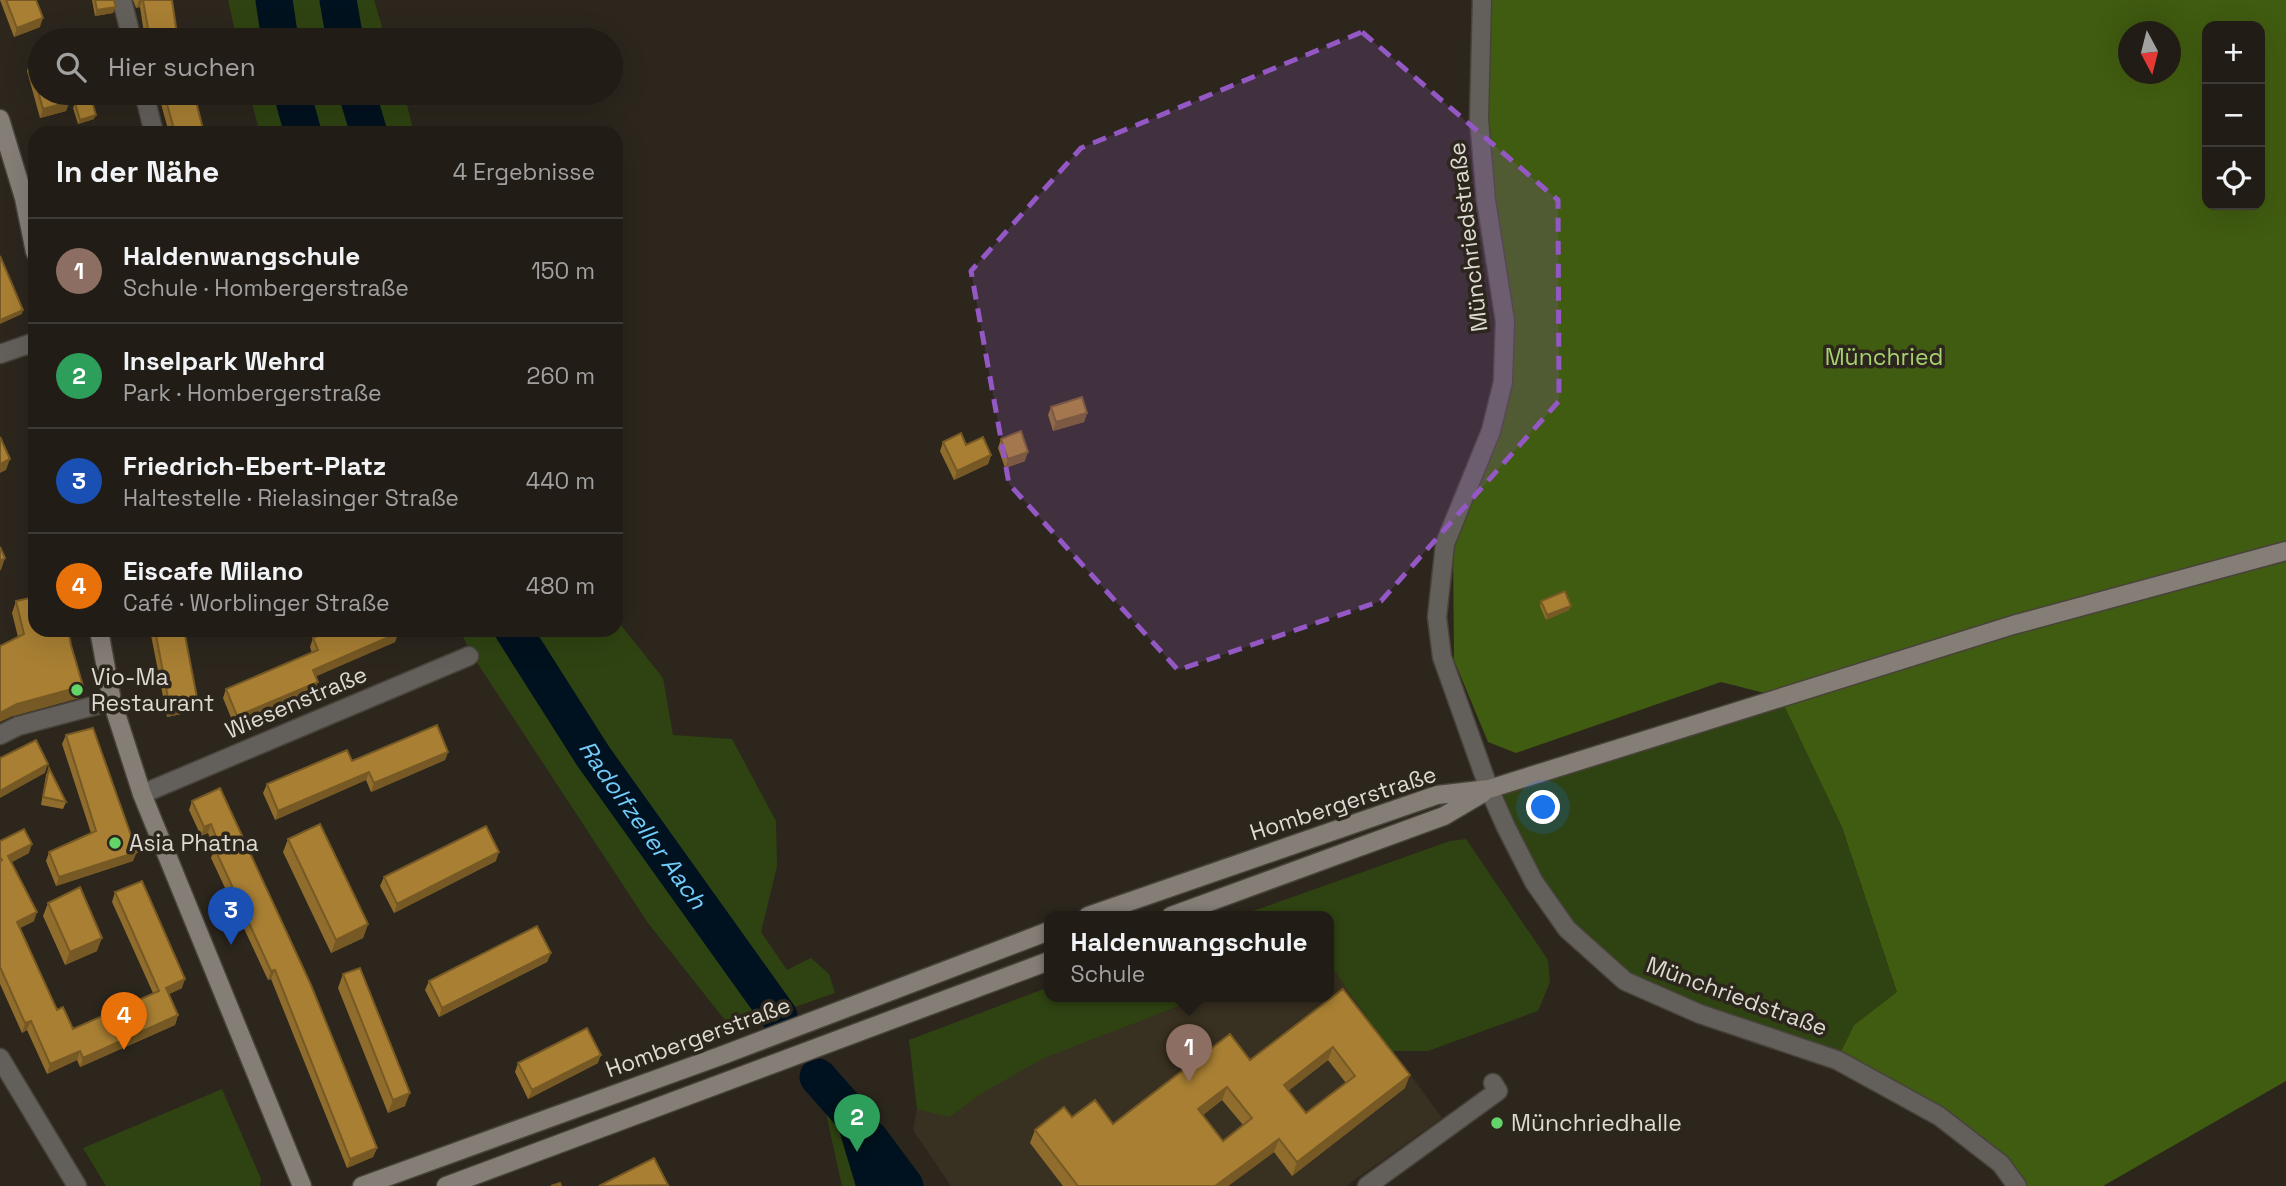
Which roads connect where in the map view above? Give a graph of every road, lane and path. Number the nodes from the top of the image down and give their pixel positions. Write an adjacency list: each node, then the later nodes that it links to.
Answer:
1 (122, 0): 3 (street)
2 (1482, 0): 15 (street, Münchriedstraße)
3 (129, 28)
4 (147, 105): 6 (street)
5 (0, 119): 7 (main road)
6 (152, 126)
7 (28, 218)
8 (28, 344): 9 (street)
9 (0, 354)
10 (2286, 551): 15 (main road)
11 (100, 637): 13 (main road)
12 (469, 656): 16 (street, Wiesenstraße)
13 (112, 701): 14 (street); 16 (main road)
14 (0, 735)
15 (1489, 789): 17 (main road, Hombergerstraße); 18 (main road, Hombergerstraße); 28 (street, Münchriedstraße)
16 (142, 794): 24 (main road)
17 (1102, 911)
18 (1185, 911)
19 (1044, 933): 25 (main road, Hombergerstraße)
20 (1044, 963): 26 (main road)
21 (0, 1058): 23 (street)
22 (1493, 1083): 27 (street)
23 (77, 1186)
24 (302, 1186)
25 (362, 1186)
26 (446, 1186)
27 (1367, 1186)
28 (2017, 1186)

